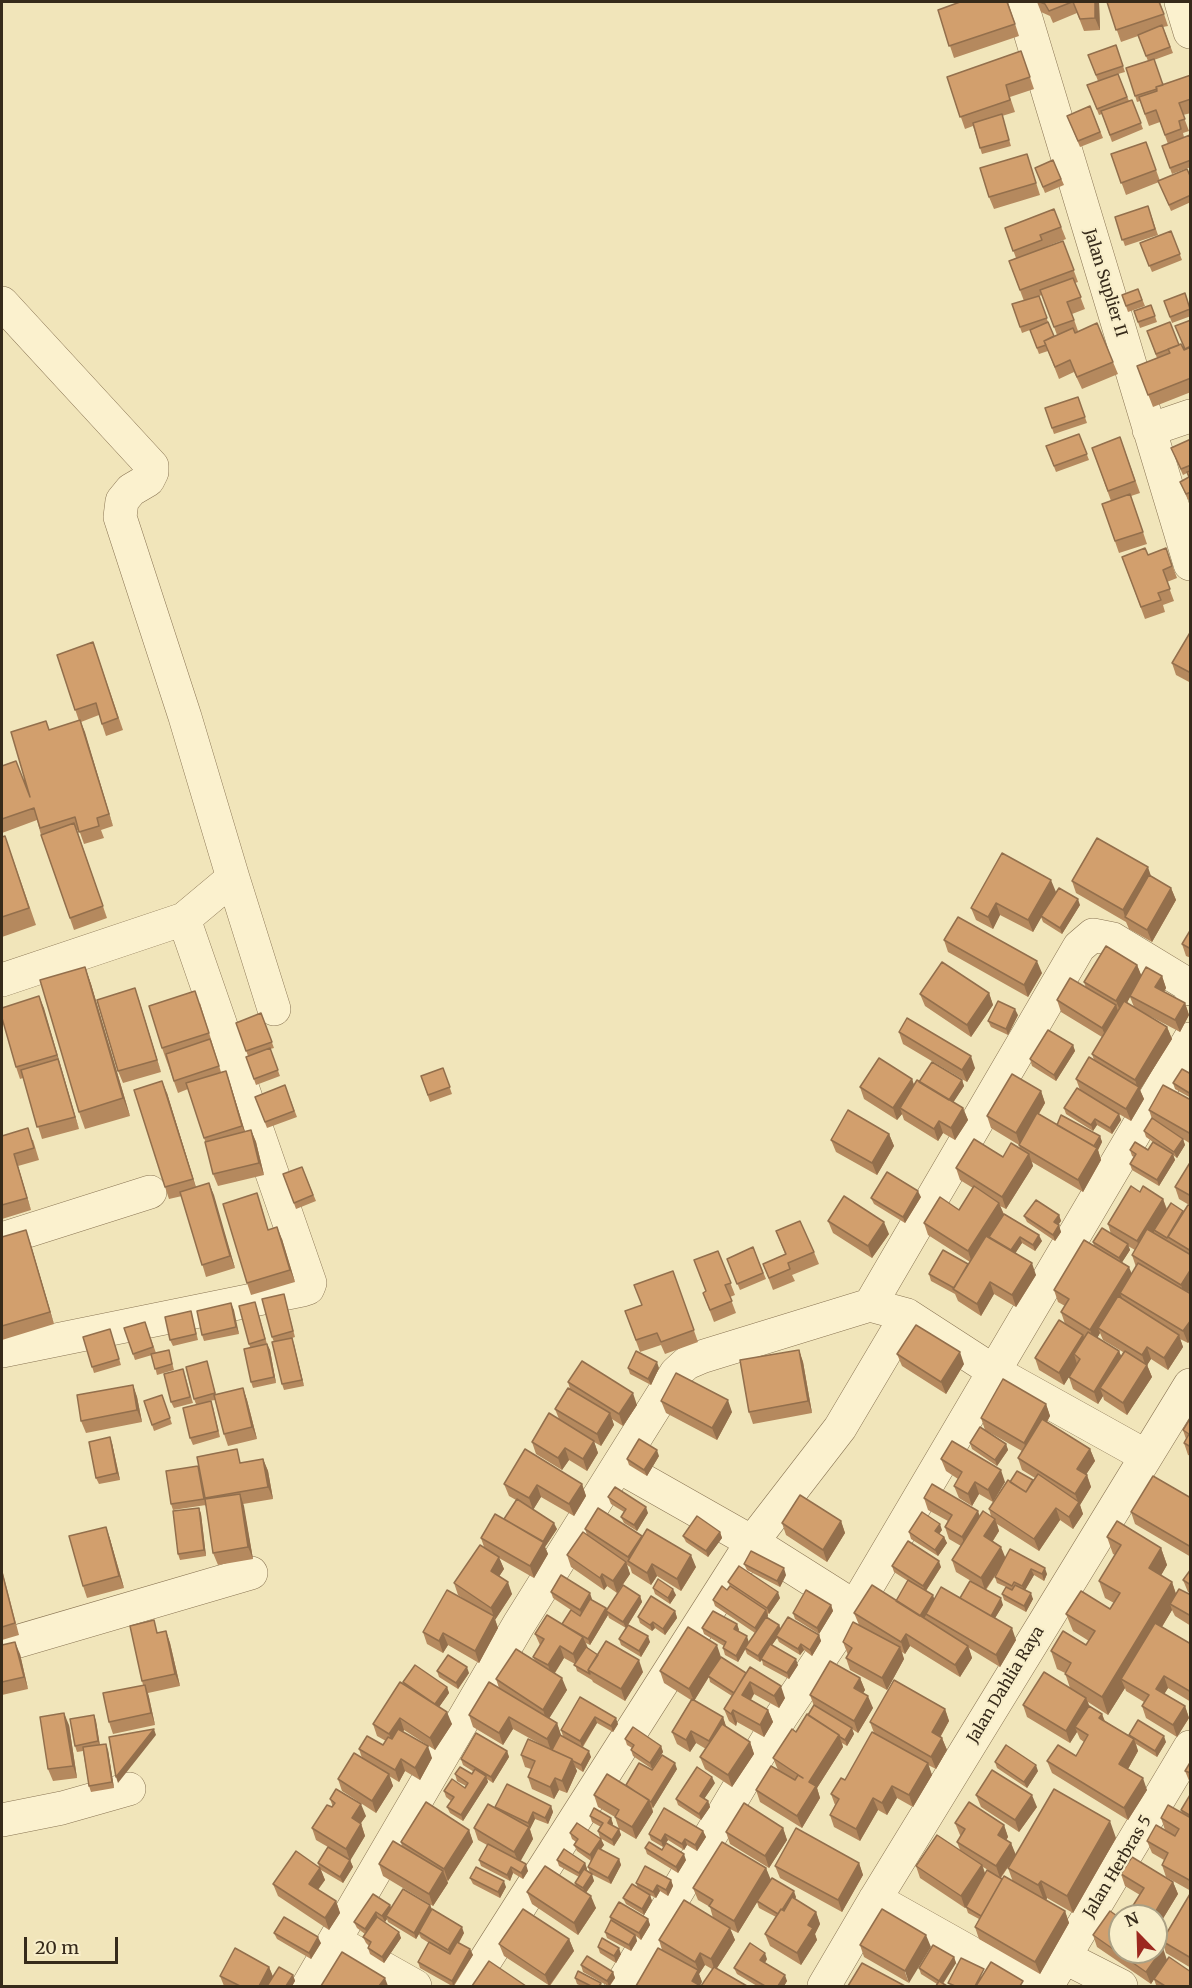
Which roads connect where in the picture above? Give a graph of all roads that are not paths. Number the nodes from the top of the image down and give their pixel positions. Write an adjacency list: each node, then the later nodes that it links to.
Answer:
1 (1021, 2): 6 (street, Jalan Suplier II)
2 (1181, 2): 3 (street)
3 (1191, 32)
4 (2, 303): 8 (street)
5 (1191, 416): 6 (street)
6 (1149, 430): 7 (street, Jalan Suplier II)
7 (1191, 564)
8 (233, 878): 9 (street); 12 (street)
9 (184, 919): 10 (street); 18 (street)
10 (2, 980)
11 (1191, 989): 16 (street)
12 (274, 1009)
13 (1191, 1039): 19 (street)
14 (150, 1192): 15 (street)
15 (2, 1239)
16 (870, 1305): 17 (street); 22 (street)
17 (907, 1315): 19 (street); 23 (street)
18 (2, 1351)
19 (995, 1371): 21 (street); 25 (street)
20 (1191, 1385): 21 (street, Jalan Dahlia Raya)
21 (1146, 1456): 30 (street, Jalan Dahlia Raya)
22 (618, 1466): 23 (street); 31 (street)
23 (752, 1542): 25 (street); 35 (street)
24 (251, 1573): 26 (street)
25 (855, 1607): 36 (street)
26 (2, 1646)
27 (1191, 1747): 32 (street, Jalan Herbras 5)
28 (129, 1789): 29 (street)
29 (2, 1820)
30 (875, 1899): 37 (street, Jalan Dahlia Raya); 38 (street)
31 (335, 1941): 33 (street); 34 (street)
32 (1064, 1957): 39 (street, Jalan Herbras 5); 40 (street)
33 (308, 1986)
34 (416, 1986)
35 (469, 1986)
36 (621, 1986)
37 (824, 1986)
38 (1031, 1986)
39 (1047, 1986)
40 (1121, 1986)

